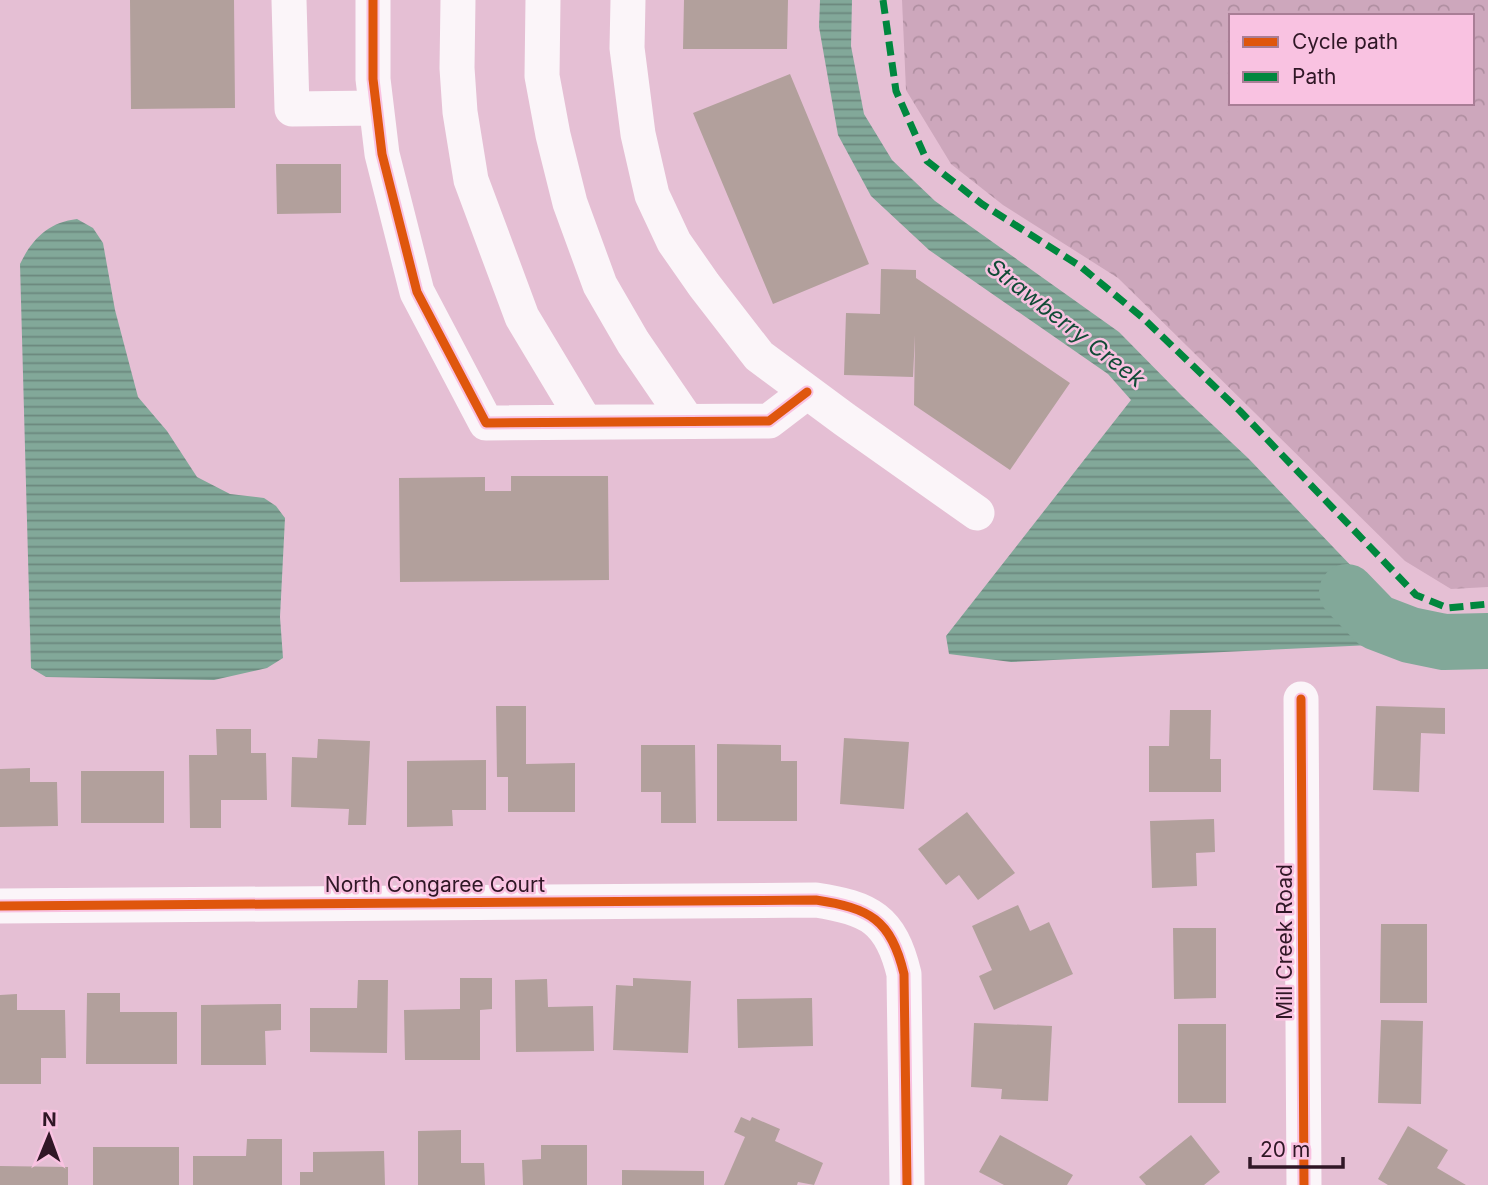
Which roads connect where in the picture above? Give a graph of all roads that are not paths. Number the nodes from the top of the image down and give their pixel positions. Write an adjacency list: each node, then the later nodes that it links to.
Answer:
1 (289, 0): 6 (street)
2 (373, 0): 6 (street)
3 (458, 0): 9 (street)
4 (543, 0): 8 (street)
5 (628, 0): 7 (street)
6 (376, 108): 9 (street)
7 (807, 392): 8 (street); 10 (street)
8 (687, 421): 9 (street)
9 (585, 422)
10 (976, 513)
11 (1301, 699): 14 (street, Mill Creek Road)
12 (0, 906): 13 (street, North Congaree Court)
13 (907, 1185)
14 (1304, 1185)

